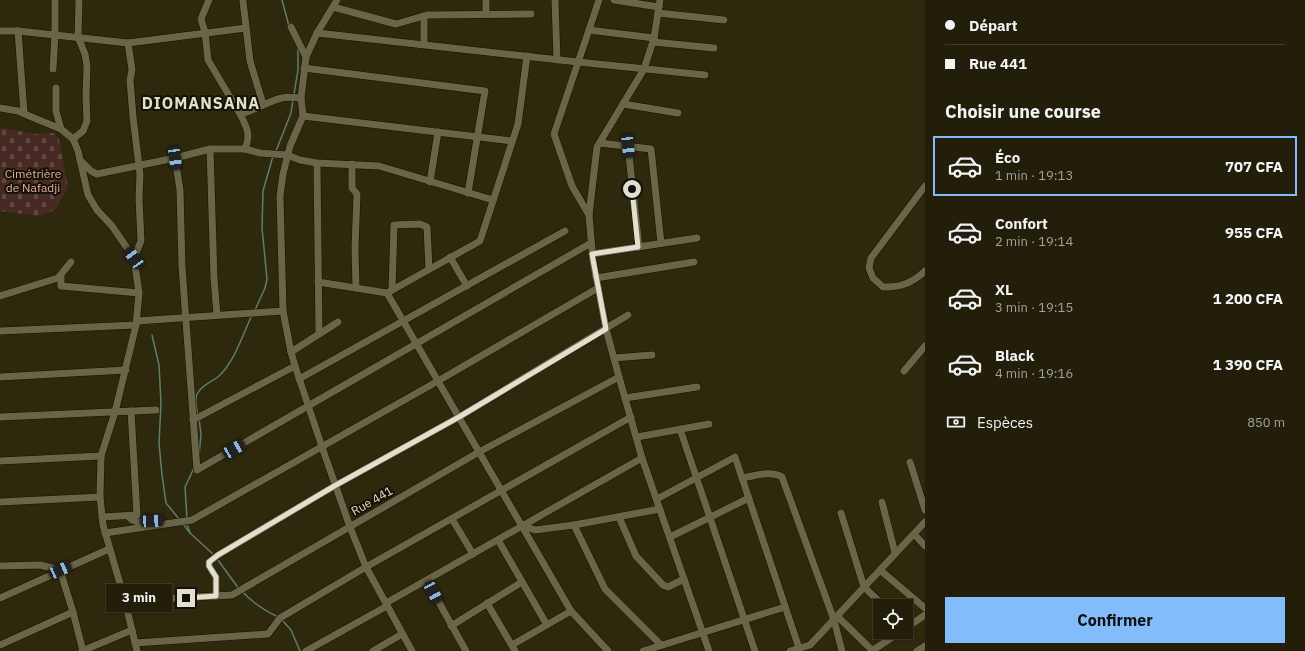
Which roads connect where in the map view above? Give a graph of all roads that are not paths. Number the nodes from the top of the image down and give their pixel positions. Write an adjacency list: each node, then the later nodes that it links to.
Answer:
1 (55, 0): 22 (street)
2 (79, 0): 23 (street)
3 (209, 0): 20 (street)
4 (486, 0): 11 (street)
5 (555, 0): 30 (street)
6 (599, 0): 18 (street)
7 (614, 0): 10 (street)
8 (242, 1): 16 (street)
9 (335, 3): 13 (street); 21 (street)
10 (659, 7): 14 (street); 24 (street)
11 (486, 14): 12 (street); 13 (street)
12 (531, 14)
13 (424, 16): 26 (street)
14 (724, 20)
15 (291, 27): 29 (street)
16 (246, 28): 20 (street); 38 (street)
17 (18, 30): 19 (street); 22 (street); 41 (street)
18 (589, 30): 24 (street); 31 (street)
19 (0, 31)
20 (205, 32): 25 (street); 43 (street)
21 (317, 33): 26 (street); 29 (street)
22 (55, 34): 23 (street); 33 (street)
23 (78, 37): 25 (street); 48 (street)
24 (654, 40): 27 (street); 34 (street)
25 (128, 43): 59 (street)
26 (424, 44): 28 (street)
27 (714, 48)
28 (527, 56): 30 (street); 49 (street)
29 (306, 57): 32 (street)
30 (557, 60): 31 (street)
31 (578, 62): 34 (street); 64 (street)
32 (304, 68): 37 (street); 47 (street)
33 (53, 69)
34 (644, 69): 35 (street); 39 (street)
35 (705, 75)
36 (56, 88): 45 (street)
37 (301, 98): 38 (street); 44 (street)
38 (263, 104): 43 (street)
39 (623, 104): 42 (street); 50 (street)
40 (0, 108): 41 (street)
41 (24, 113): 45 (street)
42 (678, 113)
43 (240, 114): 53 (street)
44 (303, 116): 46 (street); 54 (street)
45 (61, 129): 48 (street)
46 (438, 132): 47 (street); 60 (street)
47 (477, 137): 49 (street); 62 (street)
48 (73, 139): 56 (street)
49 (512, 141): 63 (street)
50 (600, 143): 51 (street); 64 (street)
51 (628, 146): 68 (street); 69 (street)
52 (210, 149): 53 (street); 55 (street); 87 (street)
53 (245, 149): 54 (street)
54 (288, 155): 57 (street); 86 (street)
55 (175, 158): 59 (street); 89 (street)
56 (80, 160): 59 (street); 72 (street)
57 (317, 163): 58 (street); 79 (street)
58 (352, 164): 60 (street); 81 (street)
59 (138, 165): 72 (street)
60 (430, 182): 62 (street)
61 (925, 186): 76 (street)
62 (468, 193): 63 (street)
63 (493, 200): 71 (street)
64 (589, 215): 67 (street)
65 (565, 232): 80 (street)
66 (697, 238): 68 (street)
67 (591, 243): 70 (street); 96 (street)
68 (661, 243): 69 (street)
69 (638, 247): 70 (street)
70 (592, 254): 78 (street)
71 (450, 257): 75 (street); 80 (street)
72 (134, 258): 84 (street)
73 (71, 262): 77 (street)
74 (694, 262): 78 (street)
75 (429, 269): 83 (street); 83 (street)
76 (925, 271)
77 (61, 275): 84 (street); 85 (street)
78 (596, 278): 82 (street)
79 (318, 282): 81 (street); 95 (street)
80 (467, 286): 90 (street)
81 (356, 288): 83 (street)
82 (598, 288): 93 (street); 107 (street)
83 (389, 291): 90 (street)
84 (139, 293): 92 (street)
85 (0, 296)
86 (283, 311): 87 (street); 98 (street)
87 (217, 315): 89 (street)
88 (628, 315): 93 (street)
89 (186, 317): 92 (street); 117 (street)
90 (403, 321): 96 (street); 106 (street)
91 (338, 322): 95 (street)
92 (136, 323): 94 (street); 102 (street)
93 (606, 329): 100 (street); 115 (street)
94 (0, 331)
95 (319, 334): 98 (street)
96 (416, 344): 107 (street); 110 (street)
97 (925, 346): 103 (street)
98 (291, 352): 101 (street)
99 (652, 355): 100 (street)
100 (614, 358): 105 (street)
101 (295, 366): 106 (street); 117 (street)
102 (126, 370): 104 (street); 112 (street)
103 (904, 371)
104 (0, 376)
105 (619, 377): 109 (street); 122 (street, Rue 441)
106 (299, 379): 110 (street)
107 (438, 381): 115 (street); 121 (street)
108 (697, 387): 109 (street)
109 (625, 398): 116 (street)
110 (309, 406): 117 (street); 121 (street)
111 (156, 410): 113 (street)
112 (115, 412): 113 (street); 114 (street); 123 (street)
113 (131, 412): 139 (street)
114 (0, 417)
115 (459, 417): 122 (street); 129 (street)
116 (631, 417): 120 (street); 130 (street)
117 (194, 420)
118 (709, 424): 119 (street)
119 (680, 429): 120 (street); 127 (street)
120 (637, 437): 124 (street)
121 (322, 447): 129 (street); 149 (street)
122 (479, 452): 130 (street); 148 (street, Rue 441)
123 (101, 456): 125 (street); 131 (street)
124 (642, 458): 133 (street); 146 (street)
125 (0, 461)
126 (910, 462): 137 (street)
127 (697, 478): 128 (street); 133 (street); 142 (street)
128 (742, 478): 132 (street); 176 (street)
129 (336, 485): 148 (street); 165 (street)
130 (502, 490): 143 (street); 146 (street)
131 (100, 497): 134 (street); 140 (street)
132 (749, 498): 142 (street); 171 (street)
133 (657, 499): 136 (street)
134 (0, 502)
135 (882, 502): 156 (street)
136 (660, 510): 141 (street); 151 (street)
137 (925, 510)
138 (841, 513): 164 (street)
139 (128, 516): 140 (street); 144 (street)
140 (102, 517): 149 (street)
141 (619, 517): 147 (street); 161 (street)
142 (710, 517): 151 (street); 177 (street)
143 (452, 519): 155 (street); 158 (street)
144 (167, 520)
145 (925, 522): 150 (street)
146 (522, 525): 147 (street); 152 (street); 173 (street)
147 (574, 525): 187 (street)
148 (350, 527): 158 (street); 165 (street, Rue 441)
149 (105, 533): 154 (street)
150 (914, 534): 153 (street); 156 (street)
151 (670, 537): 161 (street)
152 (498, 540): 155 (street); 163 (street)
153 (925, 546)
154 (110, 549): 159 (street); 168 (street)
155 (473, 554): 162 (street)
156 (895, 554): 160 (street)
157 (0, 566): 159 (street)
158 (366, 567): 170 (street); 185 (street)
159 (60, 570): 166 (street); 174 (street)
160 (880, 570): 164 (street); 172 (street)
161 (684, 579): 182 (street)
162 (427, 581): 170 (street); 180 (street)
163 (522, 582): 169 (street); 179 (street)
164 (864, 587): 167 (street); 176 (street)
165 (216, 596): 168 (street, Rue 441)
166 (0, 598)
167 (877, 599)
168 (124, 601): 181 (street)
169 (487, 603): 180 (street); 189 (street)
170 (386, 605): 183 (street); 193 (street)
171 (785, 607): 177 (street); 190 (street)
172 (925, 608)
173 (572, 611): 179 (street); 197 (street)
174 (73, 612): 186 (street); 191 (street)
175 (925, 615): 178 (street)
176 (835, 618): 190 (street); 202 (street); 203 (street)
177 (745, 620): 182 (street); 200 (street)
178 (913, 623)
179 (547, 625): 189 (street)
180 (451, 626): 196 (street)
181 (132, 630): 185 (street); 191 (street)
182 (703, 633): 187 (street); 199 (street)
183 (402, 634): 194 (street); 195 (street)
184 (890, 639): 203 (street)
185 (135, 643): 192 (street)
186 (0, 645)
187 (661, 645): 198 (street)
188 (925, 646): 204 (street)
189 (514, 648)
190 (799, 648): 201 (street)
191 (83, 651)
192 (137, 651)
193 (306, 651)
194 (373, 651)
195 (412, 651)
196 (466, 651)
197 (608, 651)
198 (643, 651)
199 (709, 651)
200 (755, 651)
201 (790, 651)
202 (842, 651)
203 (872, 651)
204 (917, 651)

